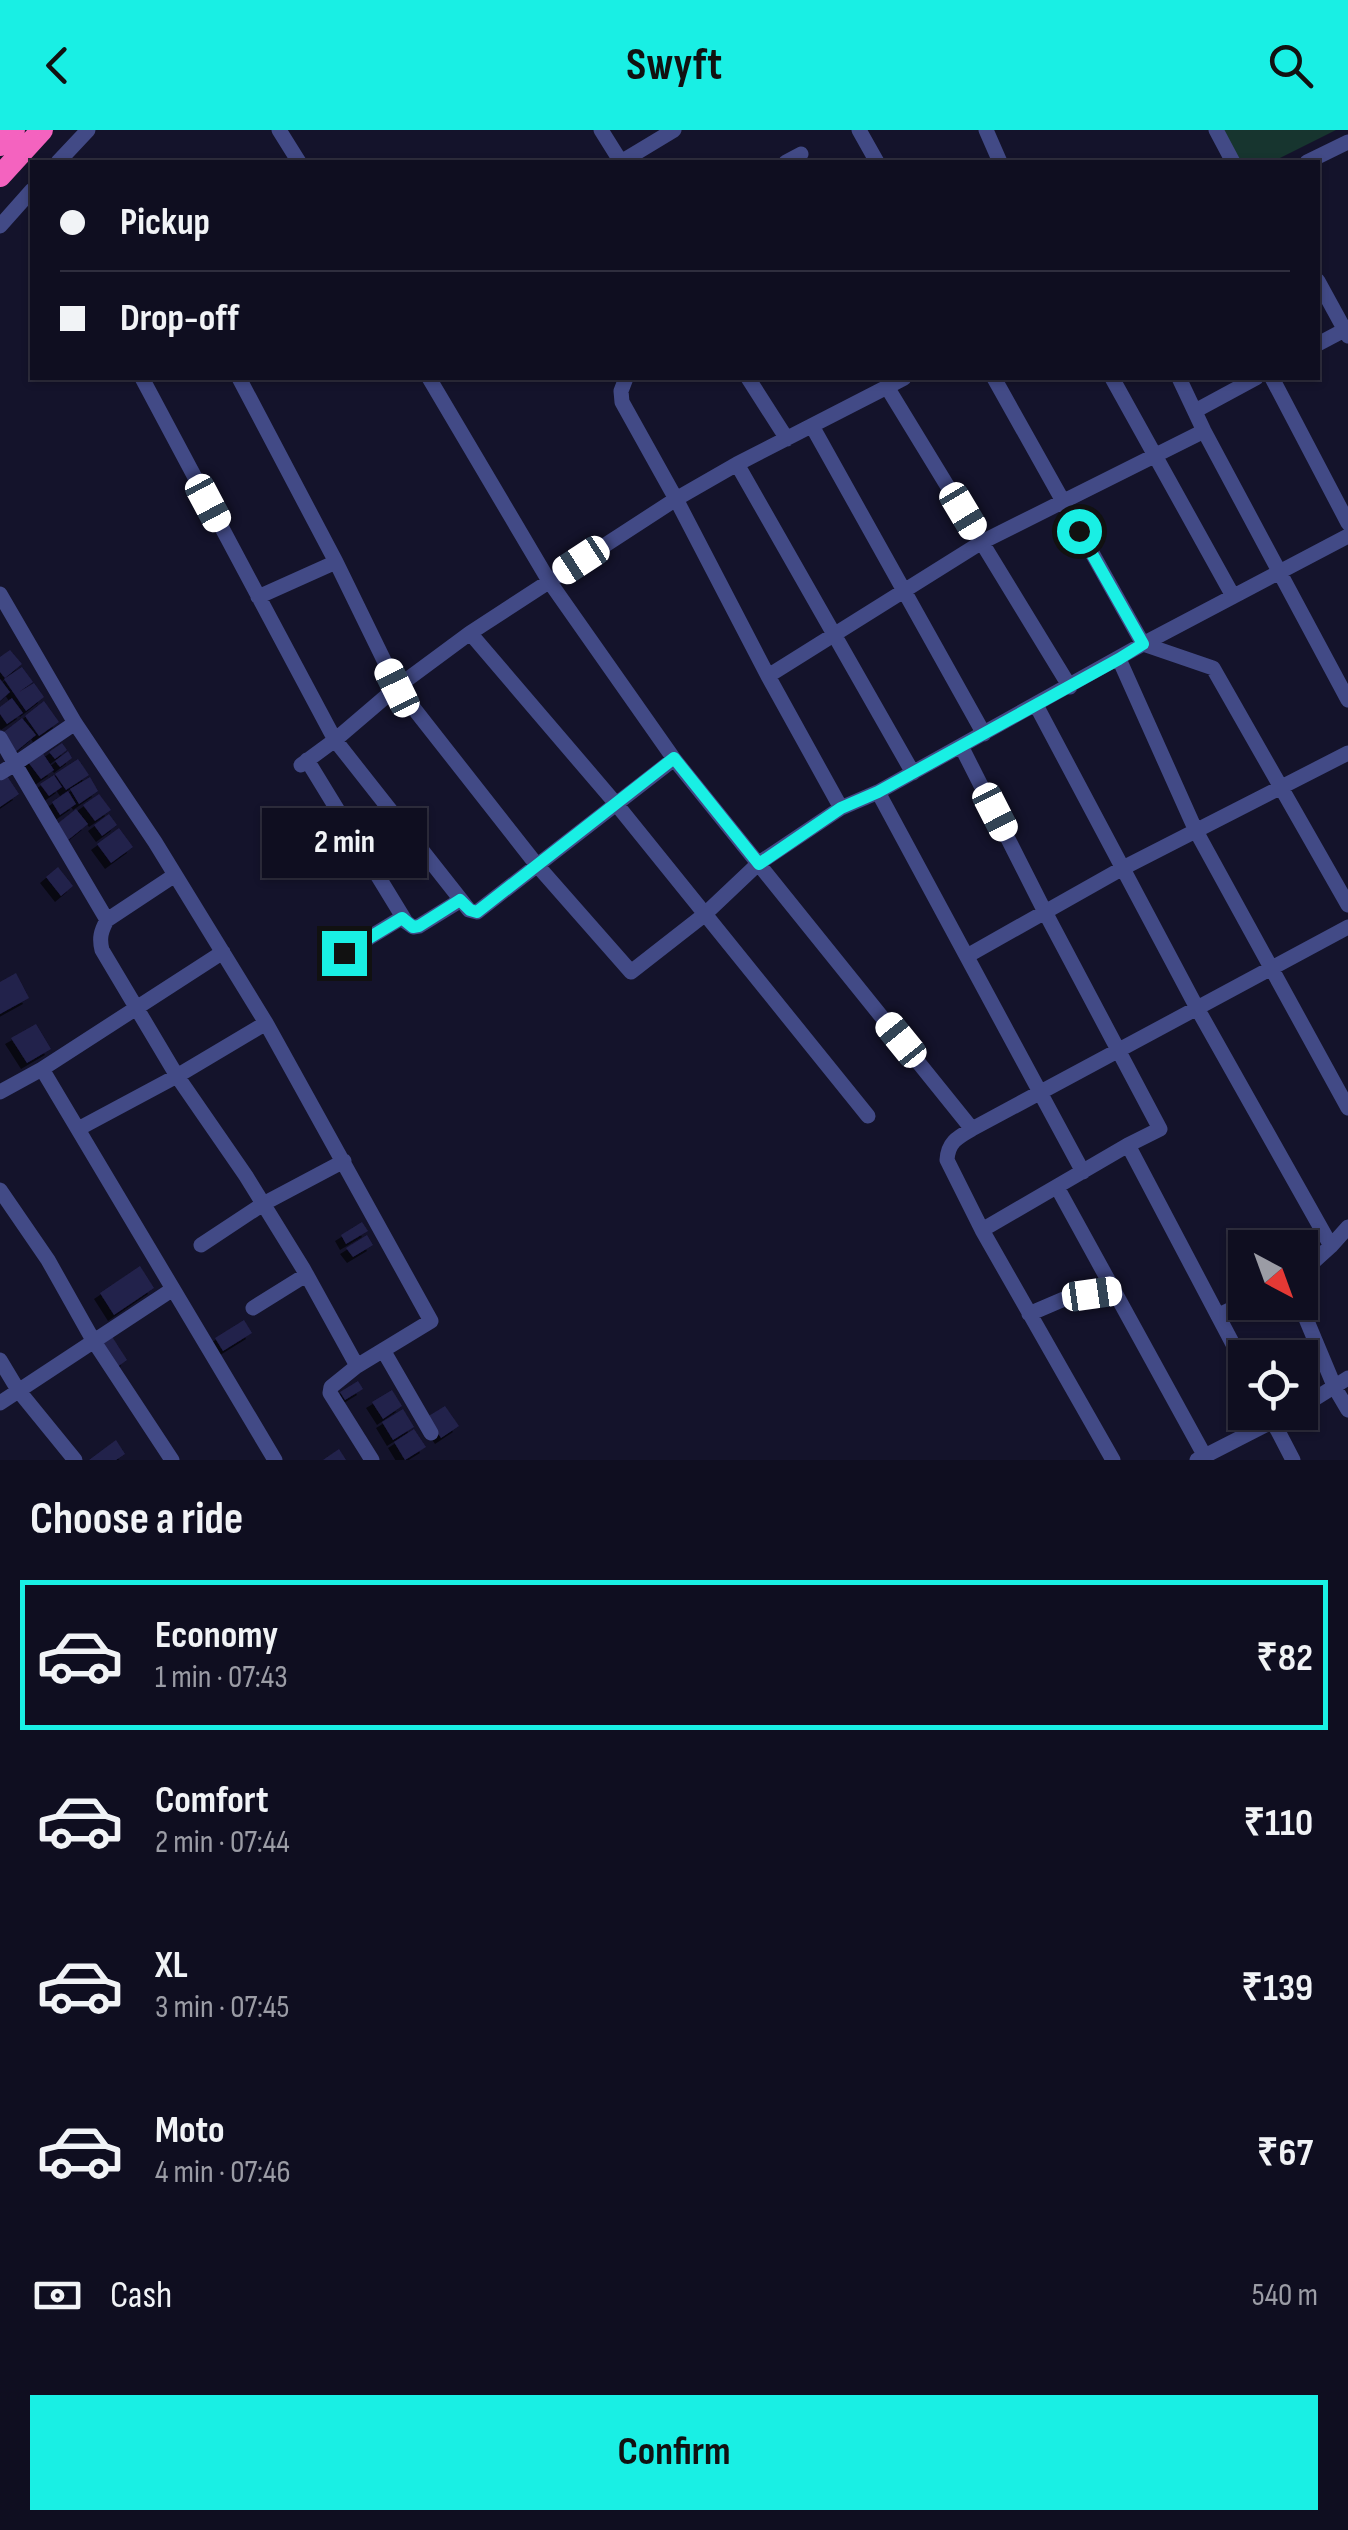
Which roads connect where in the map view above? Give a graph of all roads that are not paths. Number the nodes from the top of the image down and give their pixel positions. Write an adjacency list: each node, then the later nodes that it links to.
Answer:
1 (14, 130): 11 (highway)
2 (42, 130): 20 (highway)
3 (88, 130): 12 (street)
4 (279, 130): 13 (street)
5 (601, 130): 14 (street)
6 (674, 130): 15 (street)
7 (859, 130): 16 (street)
8 (986, 130): 17 (street)
9 (1216, 130): 18 (street)
10 (1348, 142): 19 (street)
11 (0, 145)
12 (60, 160)
13 (298, 160)
14 (620, 160)
15 (624, 160)
16 (876, 160)
17 (999, 160)
18 (1232, 160)
19 (1311, 160)
20 (0, 176)
21 (30, 192): 22 (street)
22 (0, 226)
23 (1320, 284): 24 (street)
24 (1347, 331): 25 (street)
25 (1320, 343)
26 (143, 380): 54 (street)
27 (240, 380): 48 (street)
28 (430, 380): 50 (street)
29 (625, 380): 43 (street)
30 (749, 380): 40 (street)
31 (995, 380): 44 (street)
32 (1113, 380): 41 (street)
33 (1179, 380): 37 (street)
34 (1252, 380): 37 (street)
35 (1273, 380): 45 (street)
36 (896, 381): 38 (street); 47 (street)
37 (1195, 411): 39 (street)
38 (812, 426): 40 (street); 51 (street)
39 (1204, 431): 41 (street); 49 (street)
40 (787, 439): 42 (street)
41 (1155, 456): 44 (street); 53 (street)
42 (737, 464): 43 (street); 56 (street)
43 (676, 499): 50 (street); 59 (street)
44 (1063, 503): 47 (street); 57 (street)
45 (1348, 523)
46 (1348, 536): 49 (street)
47 (982, 542): 51 (street); 60 (street)
48 (336, 562): 54 (street); 61 (street)
49 (1278, 571): 53 (street); 62 (street)
50 (549, 580): 55 (street); 70 (street)
51 (904, 591): 56 (street); 65 (street)
52 (0, 594): 64 (street)
53 (1233, 596): 57 (street)
54 (258, 597): 67 (street)
55 (470, 633): 61 (street); 75 (street)
56 (833, 635): 59 (street); 72 (street)
57 (1143, 644): 58 (street); 73 (street)
58 (1119, 659): 60 (street); 77 (street)
59 (768, 676): 76 (street)
60 (1070, 686): 63 (street)
61 (397, 688): 67 (street); 78 (street)
62 (1348, 700)
63 (1036, 705): 65 (street); 80 (street)
64 (76, 723): 71 (street); 81 (street)
65 (984, 734): 68 (street)
66 (0, 738): 71 (street)
67 (335, 740): 82 (street); 86 (street)
68 (961, 746): 72 (street); 84 (street)
69 (1348, 753): 73 (street)
70 (674, 758): 75 (street); 79 (street)
71 (7, 769): 87 (street)
72 (914, 773): 74 (street)
73 (1281, 788): 77 (street); 83 (street)
74 (878, 792): 76 (street); 91 (street)
75 (617, 805): 78 (street); 85 (street)
76 (841, 808): 79 (street)
77 (1196, 831): 80 (street); 92 (street)
78 (536, 864): 82 (street); 85 (street)
79 (759, 864): 85 (street); 104 (street)
80 (1123, 868): 84 (street); 94 (street)
81 (175, 874): 87 (street); 89 (street)
82 (460, 900): 86 (street)
83 (1348, 906)
84 (1045, 912): 91 (street); 96 (street)
85 (704, 916): 102 (street)
86 (402, 918): 90 (street)
87 (107, 920): 93 (street)
88 (1348, 927): 92 (street)
89 (222, 952): 93 (street); 95 (street)
90 (344, 953)
91 (968, 956): 99 (street)
92 (1271, 969): 94 (street); 101 (street)
93 (136, 1008): 97 (street); 98 (street)
94 (1198, 1008): 96 (street); 114 (street)
95 (266, 1023): 98 (street); 106 (street)
96 (1118, 1050): 99 (street); 105 (street)
97 (42, 1069): 100 (street); 103 (street)
98 (177, 1076): 103 (street); 110 (street)
99 (1042, 1091): 104 (street); 107 (street)
100 (0, 1092)
101 (1348, 1108)
102 (868, 1116)
103 (78, 1129): 117 (street)
104 (972, 1129): 112 (street)
105 (1128, 1145): 107 (street); 122 (street)
106 (344, 1161): 110 (street); 126 (street)
107 (1083, 1172): 108 (street)
108 (1056, 1187): 112 (street); 118 (street)
109 (0, 1190): 124 (street)
110 (263, 1204): 113 (street); 116 (street)
111 (1348, 1227): 114 (street)
112 (982, 1230): 121 (street)
113 (201, 1245)
114 (1331, 1246): 115 (street)
115 (1318, 1258)
116 (306, 1275): 119 (street); 128 (street)
117 (173, 1288): 124 (street); 140 (street)
118 (1114, 1290): 121 (street); 138 (street)
119 (253, 1308)
120 (1228, 1311): 122 (street)
121 (1029, 1314): 142 (street)
122 (1219, 1315): 125 (street)
123 (1308, 1320): 129 (street)
124 (94, 1340): 130 (street); 139 (street)
125 (1232, 1340)
126 (382, 1350): 128 (street); 136 (street)
127 (0, 1360): 130 (street)
128 (357, 1366): 141 (street)
129 (1341, 1383): 131 (street); 133 (street)
130 (18, 1390): 132 (street); 137 (street)
131 (1318, 1397)
132 (0, 1403)
133 (1348, 1410)
134 (1251, 1430): 138 (street)
135 (1277, 1430): 143 (street)
136 (430, 1433)
137 (71, 1458)
138 (1203, 1459)
139 (172, 1460)
140 (275, 1460)
141 (372, 1460)
142 (1113, 1460)
143 (1293, 1460)

